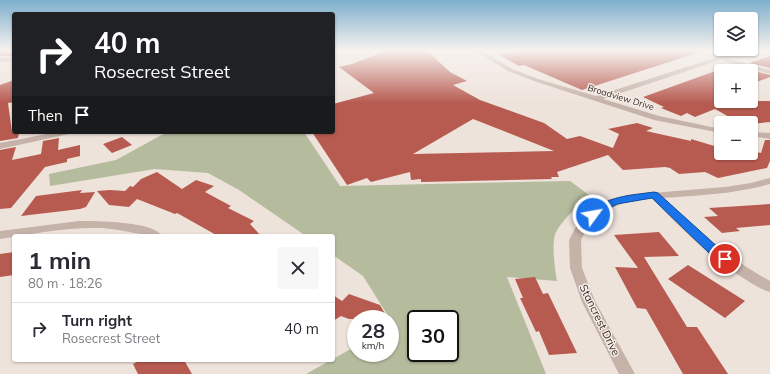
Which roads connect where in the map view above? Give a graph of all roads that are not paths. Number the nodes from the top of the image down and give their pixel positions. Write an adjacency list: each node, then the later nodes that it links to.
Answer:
1 (508, 67): 5 (street, Broadview Drive)
2 (690, 67): 5 (street)
3 (753, 67): 4 (street)
4 (770, 72)
5 (595, 99): 6 (street, Broadview Drive)
6 (714, 130)
7 (59, 134): 10 (street)
8 (758, 135): 9 (street)
9 (770, 136)
10 (0, 146)
11 (770, 181): 12 (street, Stancrest Drive)
12 (654, 195): 15 (street); 16 (street, Stancrest Drive)
13 (152, 234): 14 (street)
14 (0, 235)
15 (770, 287)
16 (627, 374)

